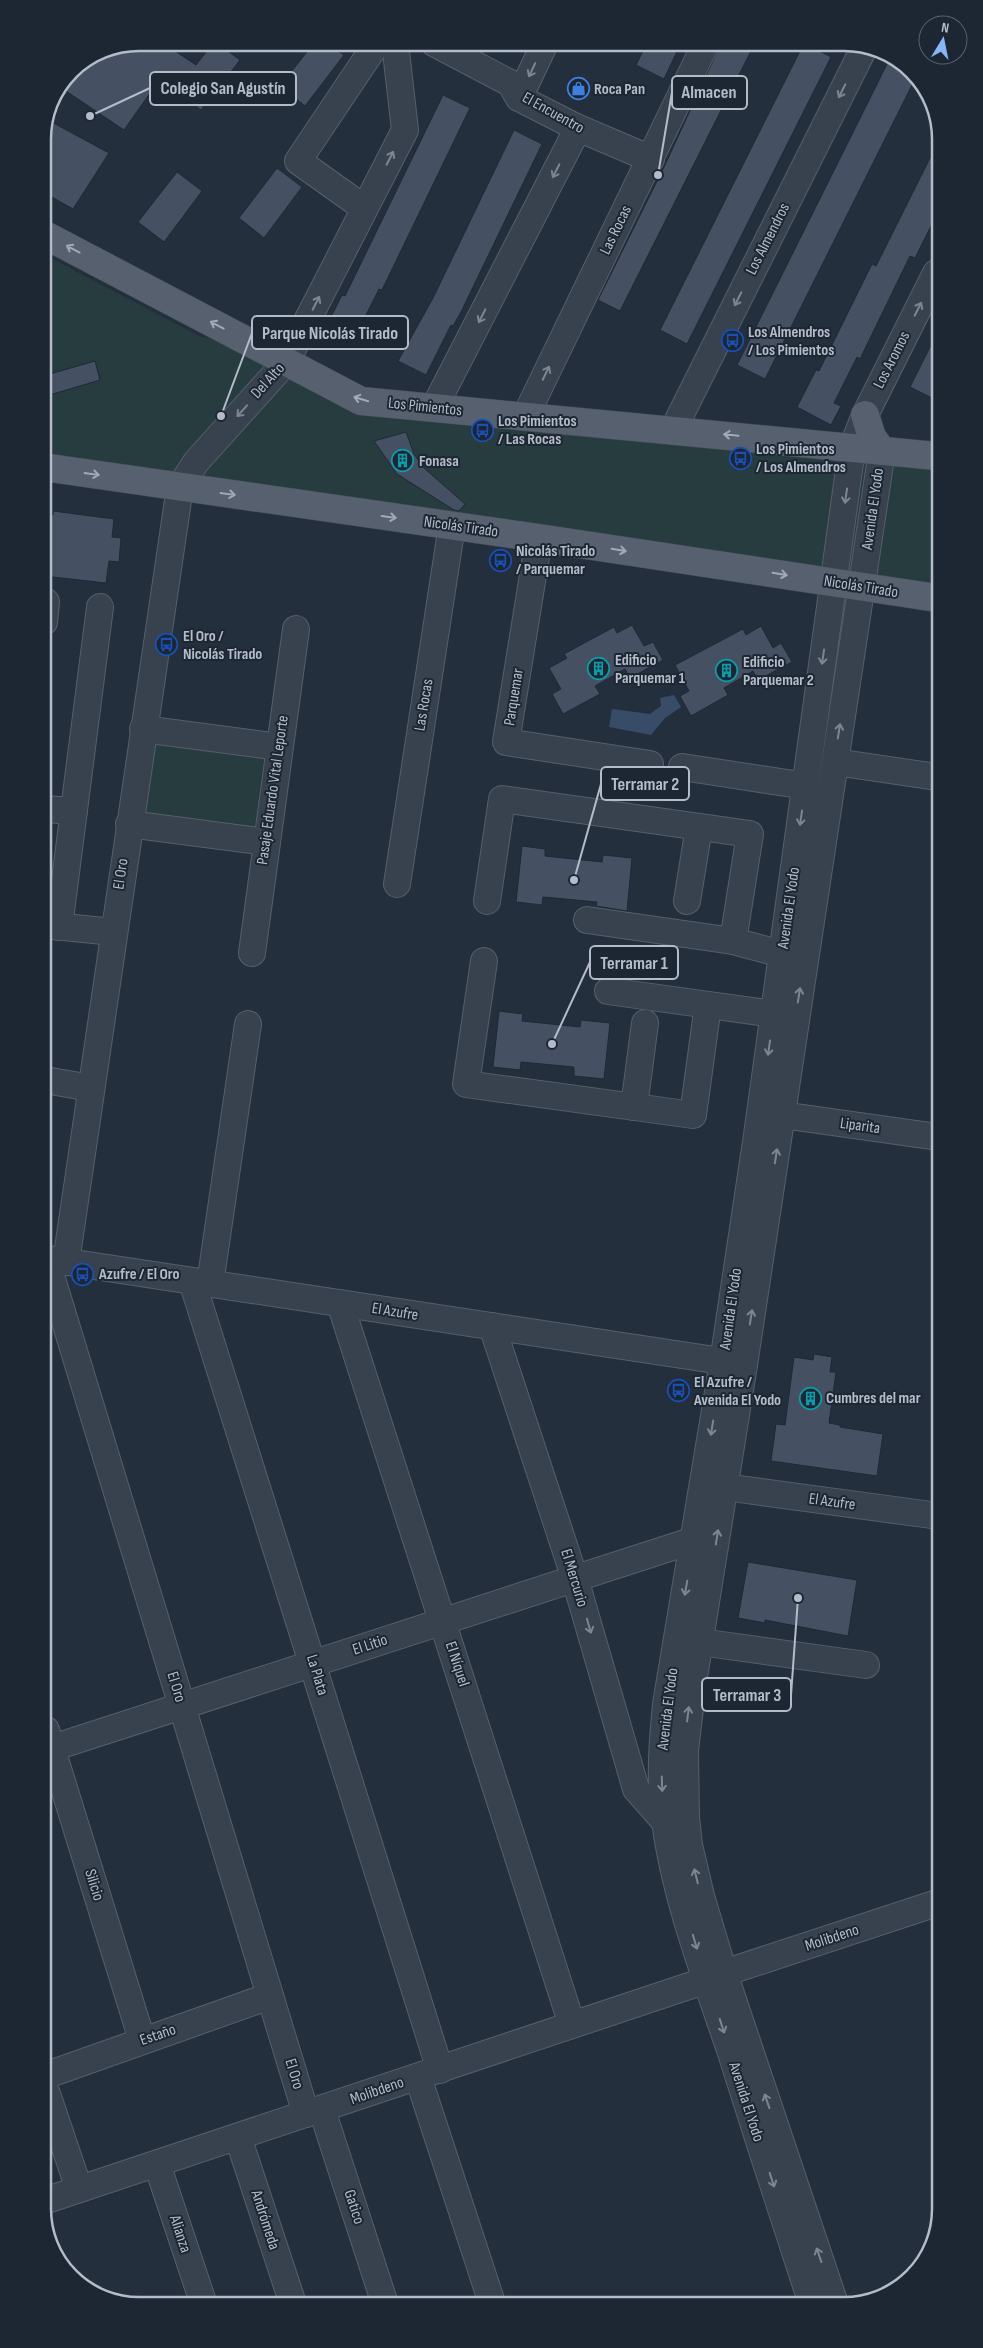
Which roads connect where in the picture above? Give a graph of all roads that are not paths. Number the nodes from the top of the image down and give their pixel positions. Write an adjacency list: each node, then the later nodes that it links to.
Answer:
1 (372, 51): 10 (street)
2 (396, 51): 10 (street, Del Alto, one-way to 2)
3 (449, 51): 7 (street, El Encuentro)
4 (541, 51): 7 (street, one-way to 7)
5 (702, 51): 9 (street, Las Rocas)
6 (861, 53): 17 (street, Los Almendros, one-way to 17)
7 (519, 98): 8 (street, El Encuentro)
8 (578, 128): 9 (street, El Encuentro); 14 (street, one-way to 14)
9 (651, 159): 16 (street, Las Rocas, one-way to 9)
10 (364, 208): 13 (street, Del Alto, one-way to 10)
11 (51, 238): 13 (main road, Los Pimientos, one-way to 11)
12 (932, 281): 15 (street, Los Aromos, one-way to 12)
13 (286, 362): 14 (main road, Los Pimientos, one-way to 13); 22 (street, Del Alto, one-way to 22)
14 (434, 408): 16 (main road, Los Pimientos)
15 (865, 415): 18 (street, Los Aromos); 19 (main road)
16 (525, 417): 17 (main road, Los Pimientos)
17 (673, 430): 18 (main road, Los Pimientos, one-way to 17)
18 (852, 448): 19 (main road, Los Pimientos); 25 (street, Avenida El Yodo, one-way to 25)
19 (882, 451): 20 (main road, Los Pimientos); 26 (street, Avenida El Yodo)
20 (932, 456)
21 (51, 468): 22 (main road, Nicolás Tirado, one-way to 22)
22 (180, 487): 23 (main road, Nicolás Tirado, one-way to 23); 30 (street, El Oro)
23 (452, 525): 24 (main road, Nicolás Tirado); 42 (street, Las Rocas)
24 (539, 538): 25 (main road, Nicolás Tirado, one-way to 25); 33 (street, Parquemar)
25 (834, 582): 26 (main road, Nicolás Tirado); 36 (street, Avenida El Yodo, one-way to 36)
26 (861, 588): 27 (main road, Nicolás Tirado); 32 (street, Avenida El Yodo, one-way to 26)
27 (932, 597)
28 (100, 607): 38 (street)
29 (296, 628): 31 (street, Pasaje Eduardo Vital Leporte)
30 (143, 729): 31 (street); 39 (street, El Oro)
31 (279, 747): 41 (street, Pasaje Eduardo Vital Leporte)
32 (835, 762): 35 (street); 60 (street, Avenida El Yodo, one-way to 32)
33 (650, 764)
34 (682, 767): 36 (street)
35 (932, 776)
36 (806, 786): 50 (street, Avenida El Yodo, one-way to 50)
37 (51, 809): 38 (street)
38 (74, 811): 46 (street)
39 (129, 824): 41 (street); 47 (street, El Oro)
40 (699, 827): 43 (street); 44 (street); 48 (street)
41 (266, 842): 49 (street, Pasaje Eduardo Vital Leporte)
42 (397, 884)
43 (487, 901)
44 (687, 901)
45 (587, 920): 48 (street)
46 (52, 926): 47 (street)
47 (113, 932): 58 (street, El Oro)
48 (733, 941): 50 (street)
49 (252, 953)
50 (782, 954): 54 (street, Avenida El Yodo)
51 (484, 961): 59 (street)
52 (608, 991): 53 (street)
53 (708, 1005): 54 (street); 59 (street)
54 (774, 1014): 66 (street, Avenida El Yodo, one-way to 66)
55 (645, 1023): 59 (street)
56 (248, 1024): 63 (street)
57 (51, 1081): 58 (street)
58 (91, 1088): 62 (street, El Oro)
59 (634, 1107)
60 (782, 1115): 61 (street, Liparita); 66 (street, Avenida El Yodo, one-way to 60)
61 (932, 1136)
62 (52, 1260): 63 (street, El Azufre); 75 (street, El Oro)
63 (201, 1282): 64 (street, El Azufre); 73 (street, La Plata)
64 (340, 1303): 65 (street, El Azufre); 71 (street, El Níquel)
65 (492, 1326): 66 (street, El Azufre); 70 (street, El Mercurio)
66 (734, 1364): 67 (street, Avenida El Yodo); 69 (street, Avenida El Yodo, one-way to 69)
67 (725, 1487): 68 (street, El Azufre); 72 (street, Avenida El Yodo, one-way to 67)
68 (932, 1515)
69 (694, 1540): 70 (street, El Litio); 78 (street, Avenida El Yodo, one-way to 78)
70 (575, 1579): 71 (street, El Litio); 78 (street, El Mercurio, one-way to 78)
71 (443, 1622): 73 (street, El Litio); 82 (street, El Níquel)
72 (700, 1642): 74 (street); 80 (street, Avenida El Yodo, one-way to 72)
73 (313, 1664): 75 (street, El Litio); 85 (street, La Plata)
74 (866, 1665)
75 (182, 1706): 76 (street, El Litio); 81 (street, El Oro)
76 (51, 1742)
77 (51, 1752): 83 (street, Silicio)
78 (665, 1822): 80 (street, Avenida El Yodo, one-way to 80)
79 (932, 1905): 80 (street, Molibdeno)
80 (715, 1976): 82 (street, Molibdeno); 96 (street, Avenida El Yodo, one-way to 96); 97 (street, Avenida El Yodo, one-way to 80)
81 (270, 1996): 83 (street, Estaño); 87 (street, El Oro)
82 (572, 2026): 85 (street, Molibdeno)
83 (142, 2040): 84 (street, Estaño)
84 (51, 2074)
85 (429, 2074): 87 (street, Molibdeno); 95 (street)
86 (51, 2106): 90 (street)
87 (314, 2112): 88 (street, Molibdeno); 94 (street, Gatico)
88 (238, 2137): 89 (street, Molibdeno); 93 (street, Andrómeda)
89 (157, 2164): 90 (street, Molibdeno); 92 (street, Alianza)
90 (79, 2189): 91 (street, Molibdeno)
91 (51, 2199)
92 (201, 2297)
93 (291, 2297)
94 (382, 2297)
95 (490, 2297)
96 (810, 2297)
97 (833, 2297)

